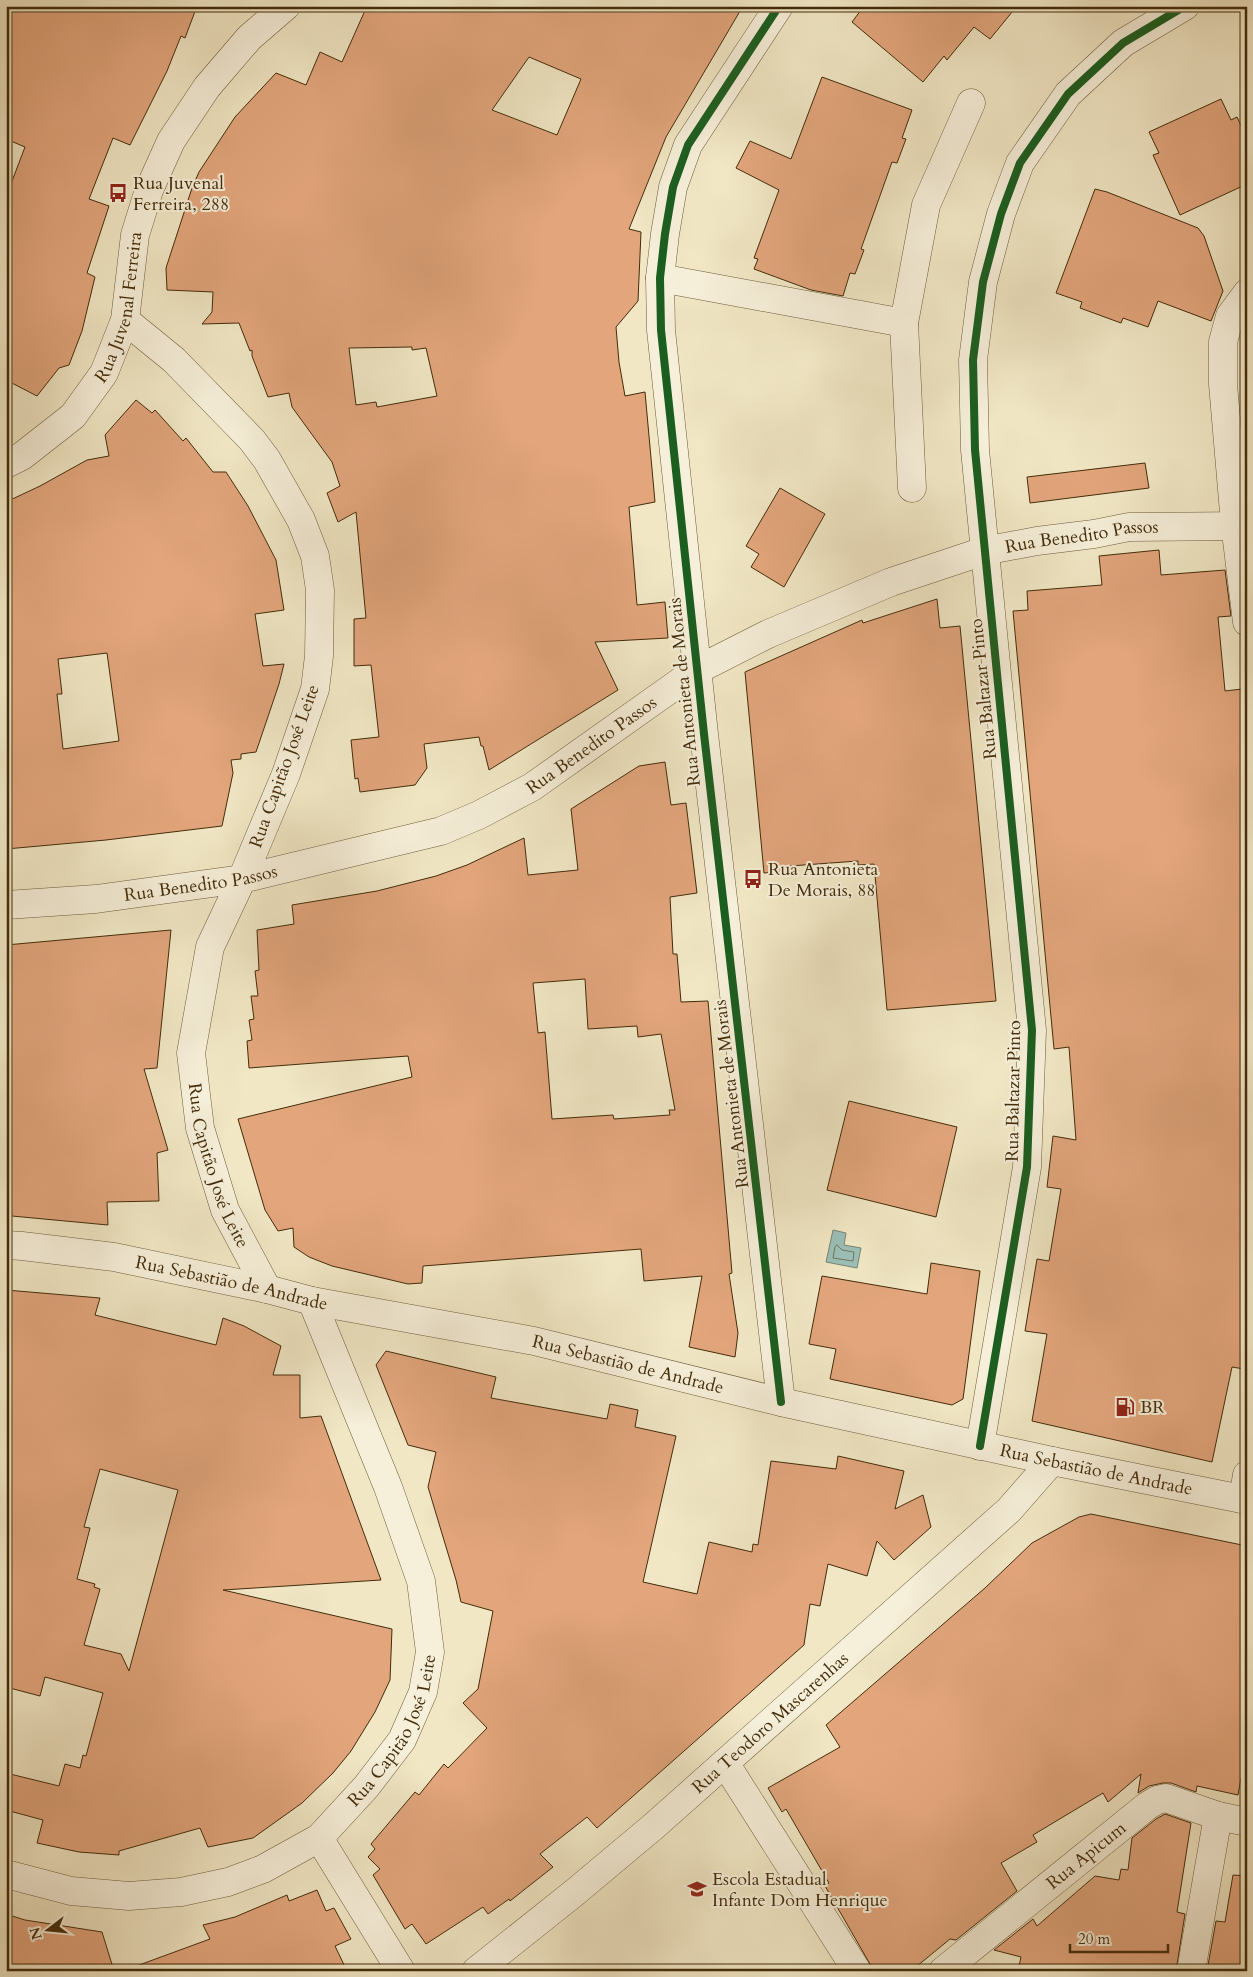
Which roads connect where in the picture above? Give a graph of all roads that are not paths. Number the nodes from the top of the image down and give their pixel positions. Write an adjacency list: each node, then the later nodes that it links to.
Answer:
1 (286, 6): 7 (street, Rua Juvenal Ferreira)
2 (780, 6): 5 (street, Rua Antonieta de Morais)
3 (1185, 6): 12 (street, Rua Baltazar Pinto)
4 (971, 103): 8 (street)
5 (660, 278): 8 (street); 14 (street, Rua Antonieta de Morais)
6 (1247, 293): 11 (street)
7 (125, 320): 9 (street, Rua Juvenal Ferreira); 15 (street, Rua Capitão José Leite)
8 (904, 323): 10 (street)
9 (6, 464)
10 (912, 488)
11 (1241, 525): 12 (street, Rua Benedito Passos); 13 (street)
12 (984, 551): 14 (street, Rua Benedito Passos); 21 (street, Rua Baltazar Pinto)
13 (1247, 622)
14 (697, 670): 15 (street, Rua Benedito Passos); 20 (street, Rua Antonieta de Morais)
15 (242, 879): 16 (street, Rua Benedito Passos); 18 (street, Rua Capitão José Leite)
16 (6, 905)
17 (6, 1245): 18 (street, Rua Sebastião de Andrade)
18 (267, 1289): 19 (street, Rua Sebastião de Andrade)
19 (312, 1301): 20 (street, Rua Sebastião de Andrade); 27 (street, Rua Capitão José Leite)
20 (781, 1402): 21 (street, Rua Sebastião de Andrade)
21 (980, 1446): 22 (street, Rua Sebastião de Andrade)
22 (1052, 1461): 23 (street, Rua Sebastião de Andrade); 24 (street, Rua Teodoro Mascarenhas)
23 (1246, 1491)
24 (725, 1763): 30 (street, Rua Teodoro Mascarenhas); 31 (street)
25 (1218, 1816): 26 (street, Rua Apicum); 32 (street, Rua Apicum); 33 (street)
26 (1247, 1822)
27 (319, 1838): 28 (street, Rua Capitão José Leite); 29 (street)
28 (6, 1874)
29 (402, 1971)
30 (476, 1971)
31 (857, 1971)
32 (943, 1971)
33 (1191, 1971)

